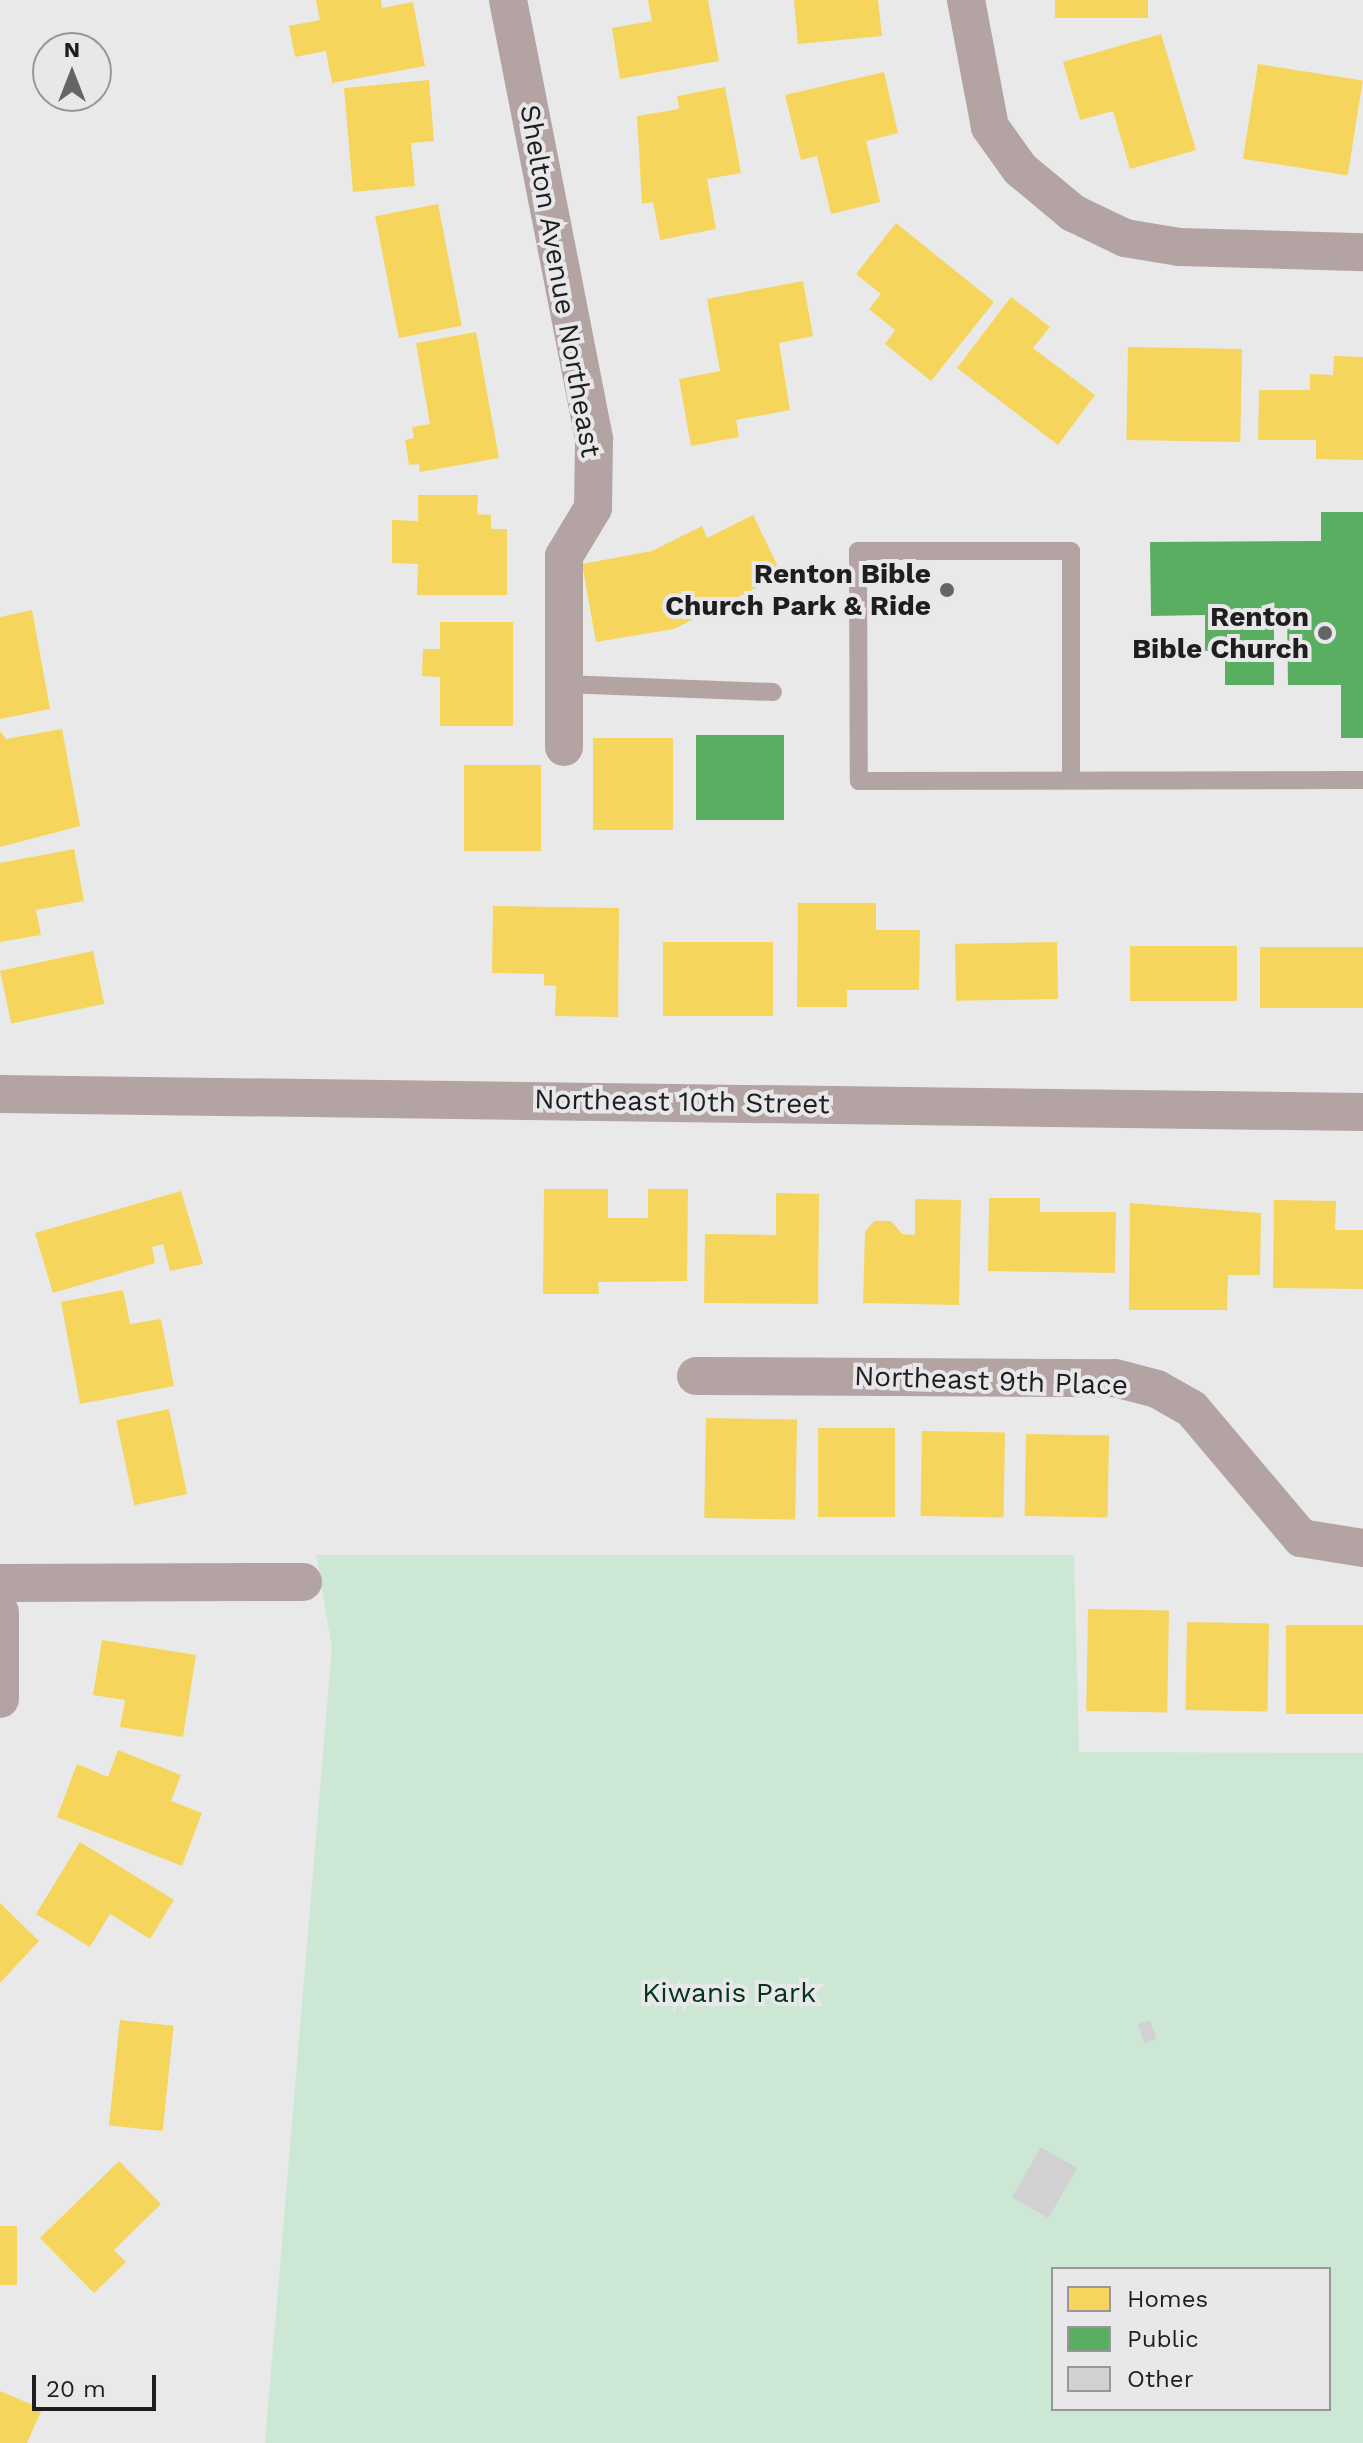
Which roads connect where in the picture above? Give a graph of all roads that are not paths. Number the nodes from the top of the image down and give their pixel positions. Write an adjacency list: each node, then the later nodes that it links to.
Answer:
1 (508, 0): 4 (street, Shelton Avenue Northeast)
2 (966, 0): 3 (street)
3 (1363, 252)
4 (564, 684): 5 (lane); 6 (street, Shelton Avenue Northeast)
5 (773, 692)
6 (564, 747)
7 (1071, 780): 7 (lane); 8 (lane)
8 (1363, 780)
9 (0, 1094): 10 (street, Northeast 10th Street)
10 (1363, 1112)
11 (696, 1376): 12 (street, Northeast 9th Place)
12 (1363, 1548)
13 (303, 1582): 14 (street)
14 (0, 1583)
15 (0, 1612): 16 (street)
16 (0, 1699)

